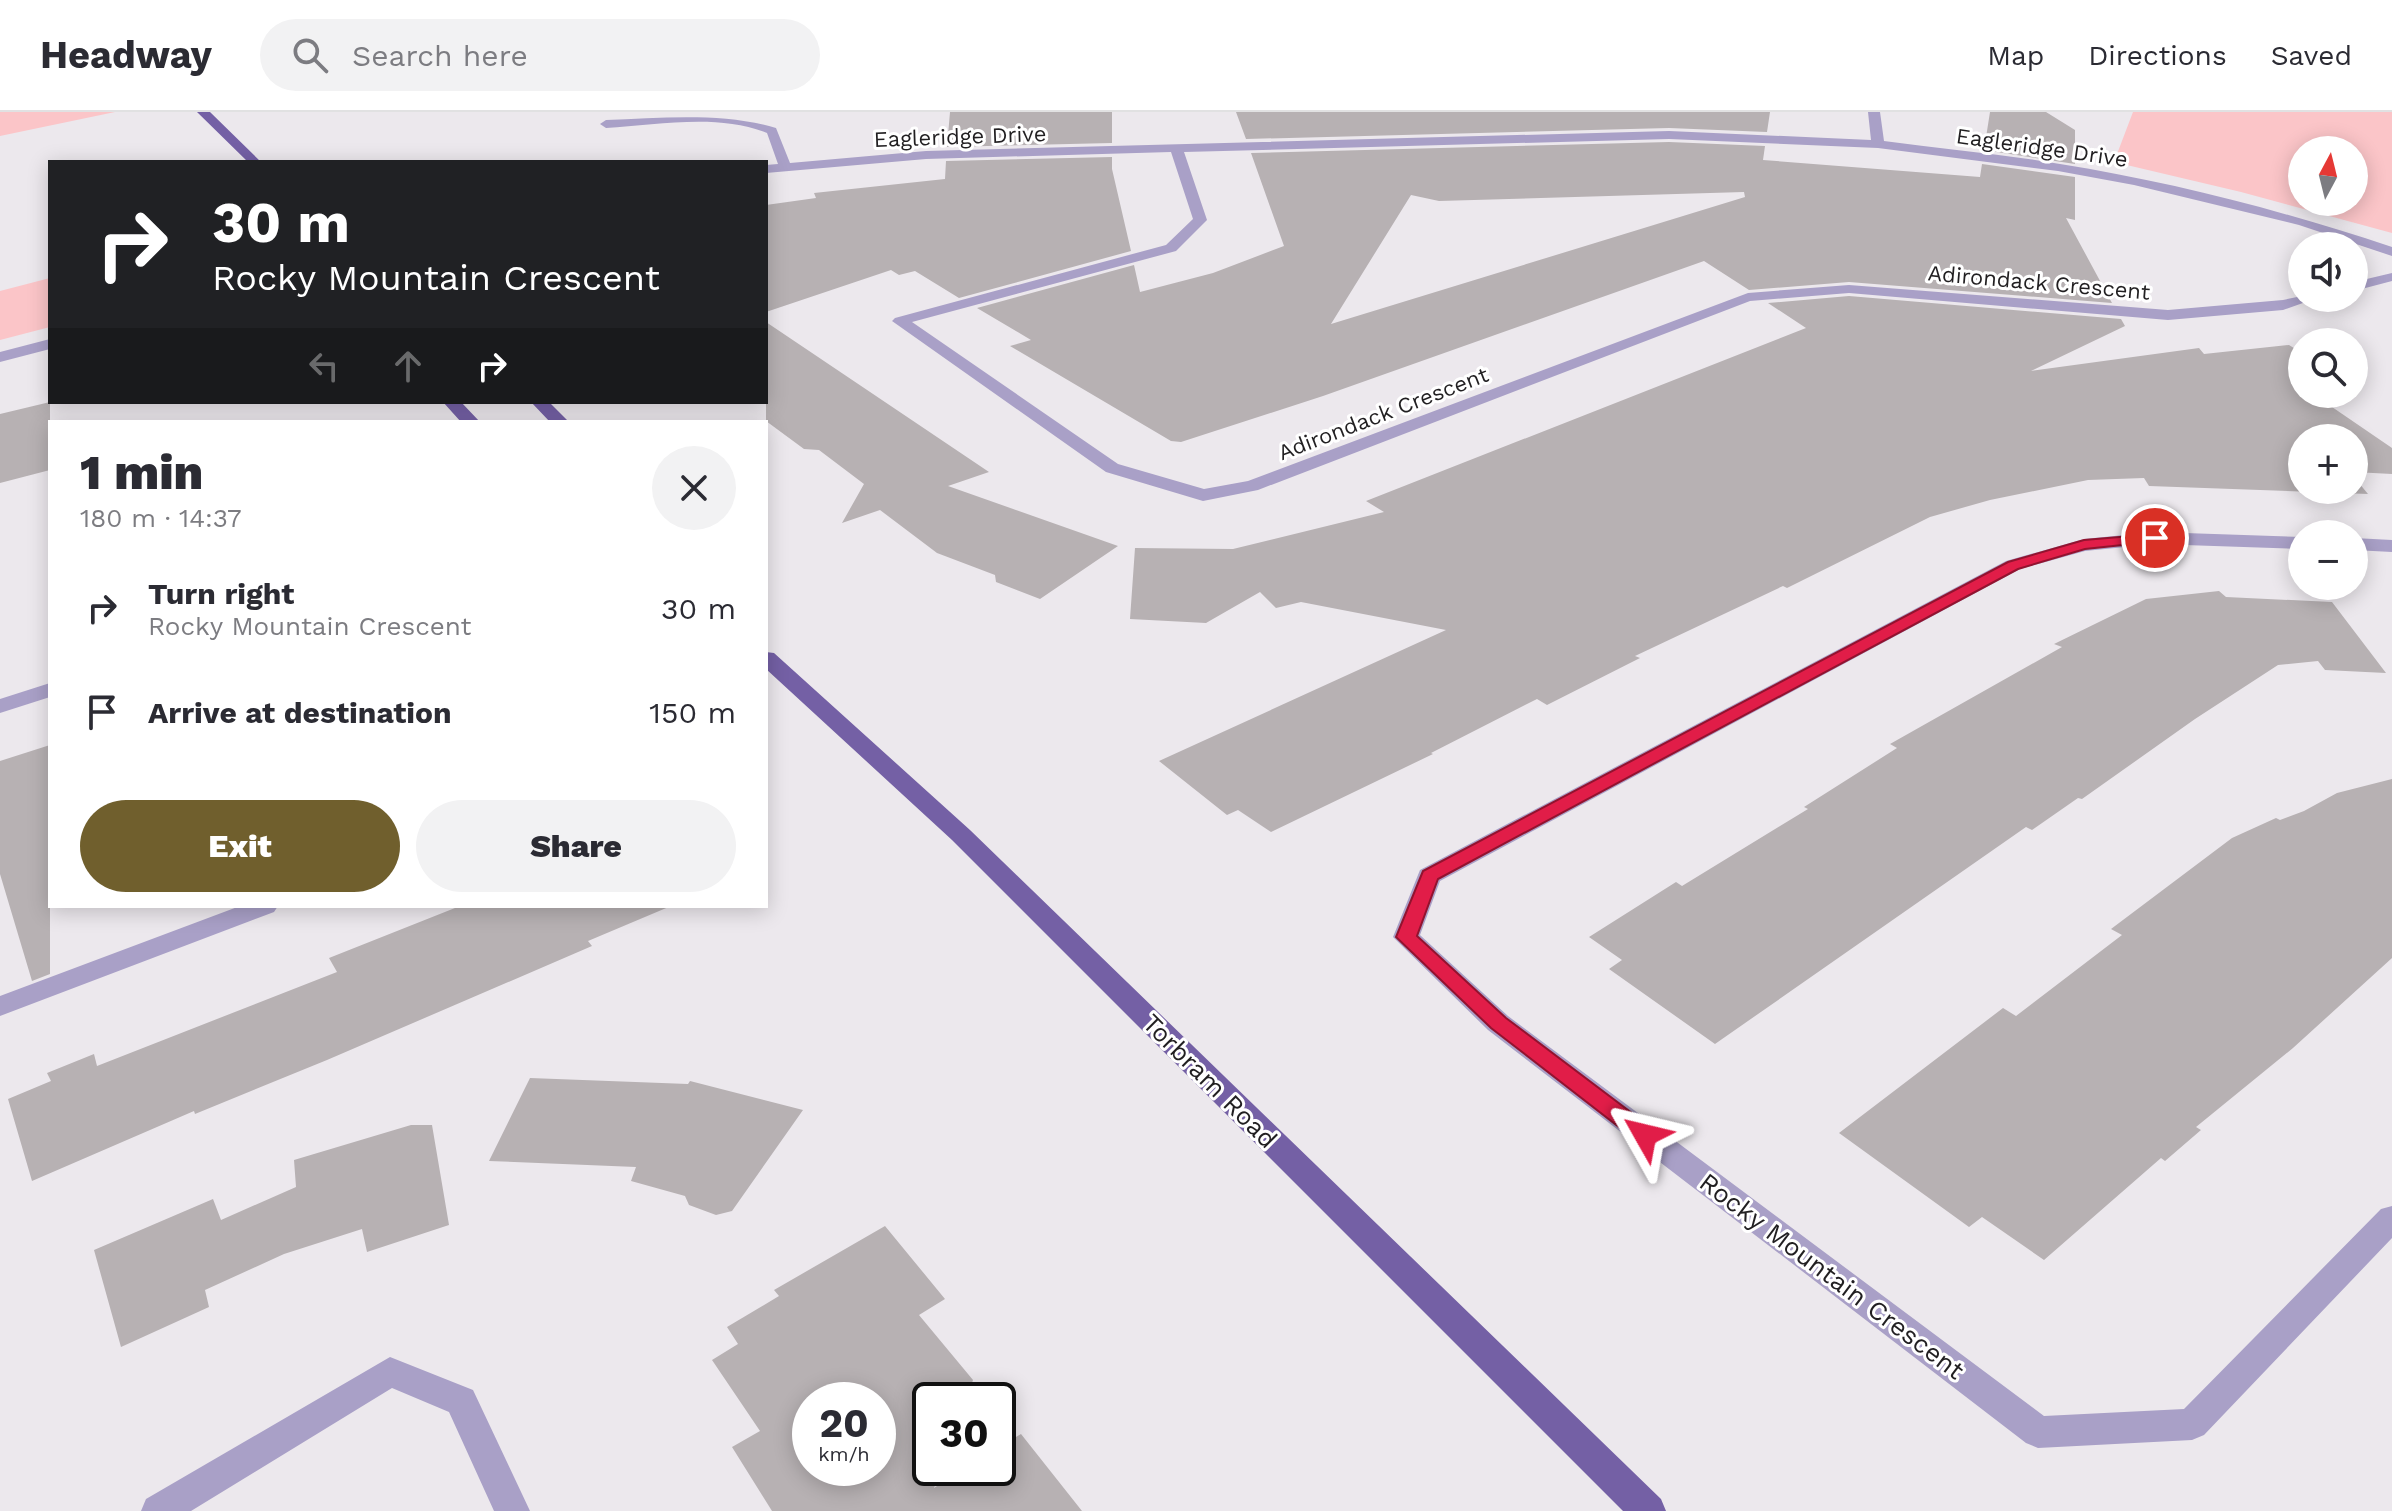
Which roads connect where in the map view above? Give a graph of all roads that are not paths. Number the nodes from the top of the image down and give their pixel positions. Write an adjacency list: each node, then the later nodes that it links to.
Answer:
1 (203, 112): 6 (main road)
2 (1874, 112): 4 (street)
3 (606, 124): 7 (street)
4 (1878, 144): 5 (street, Eagleridge Drive); 9 (street, Eagleridge Drive)
5 (1177, 150): 7 (street, Eagleridge Drive); 12 (street, Adirondack Crescent)
6 (253, 160)
7 (785, 166): 8 (street, Eagleridge Drive)
8 (768, 169)
9 (2392, 252)
10 (2392, 277): 11 (street)
11 (2368, 283)
12 (2288, 304)
13 (48, 345): 14 (street)
14 (0, 357)
15 (453, 404): 17 (main road)
16 (541, 404): 18 (main road)
17 (469, 420)
18 (558, 420)
19 (2288, 543): 27 (street, Rocky Mountain Crescent)
20 (2368, 545): 21 (street)
21 (2392, 546)
22 (768, 660): 30 (main road, Torbram Road)
23 (48, 691): 24 (street)
24 (0, 706)
25 (260, 908): 26 (street)
26 (0, 1006)
27 (2392, 1218)
28 (159, 1511): 29 (street)
29 (512, 1511)
30 (1648, 1511)

